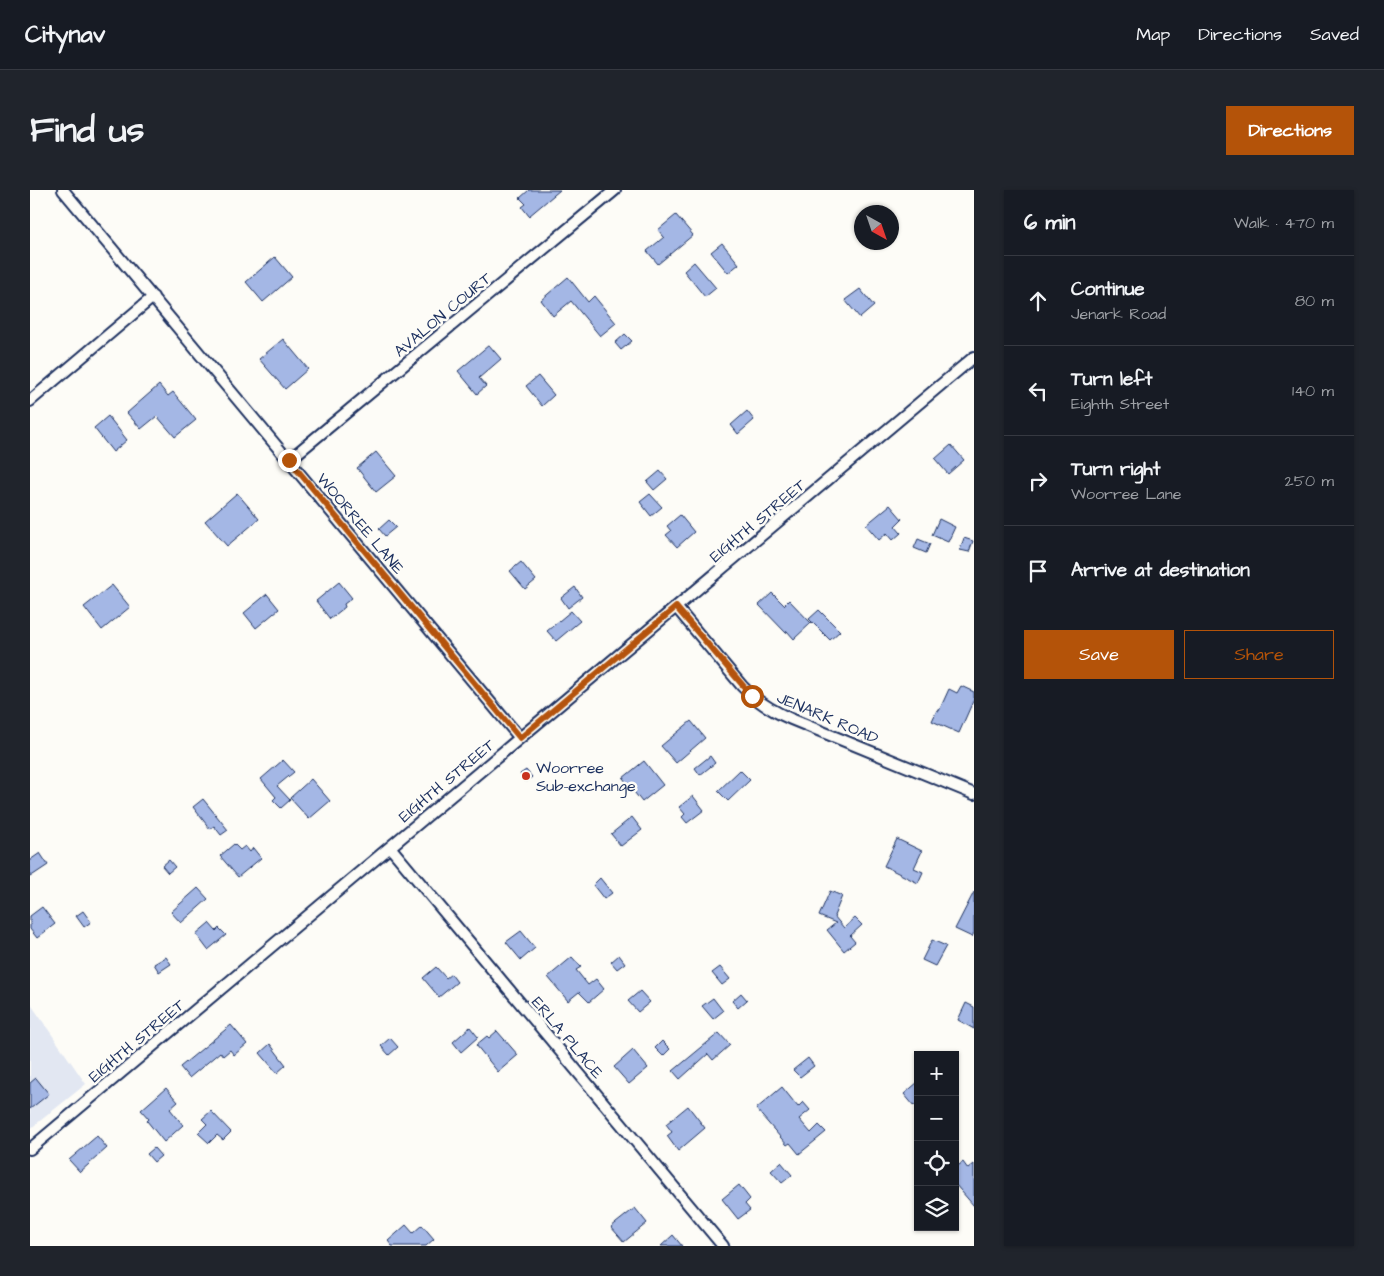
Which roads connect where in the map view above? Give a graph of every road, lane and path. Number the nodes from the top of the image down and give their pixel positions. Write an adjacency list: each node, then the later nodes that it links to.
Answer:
1 (63, 190): 3 (street, WOORREE LANE)
2 (615, 190): 6 (street, AVALON COURT)
3 (153, 297): 5 (street); 6 (street, WOORREE LANE)
4 (974, 357): 7 (street, EIGHTH STREET)
5 (30, 401)
6 (289, 460): 8 (street, WOORREE LANE)
7 (676, 607): 8 (street, EIGHTH STREET); 9 (street, JENARK ROAD)
8 (520, 738): 10 (street, EIGHTH STREET)
9 (974, 794)
10 (390, 846): 11 (street, EIGHTH STREET); 12 (street, ERLA PLACE)
11 (30, 1149)
12 (723, 1246)

